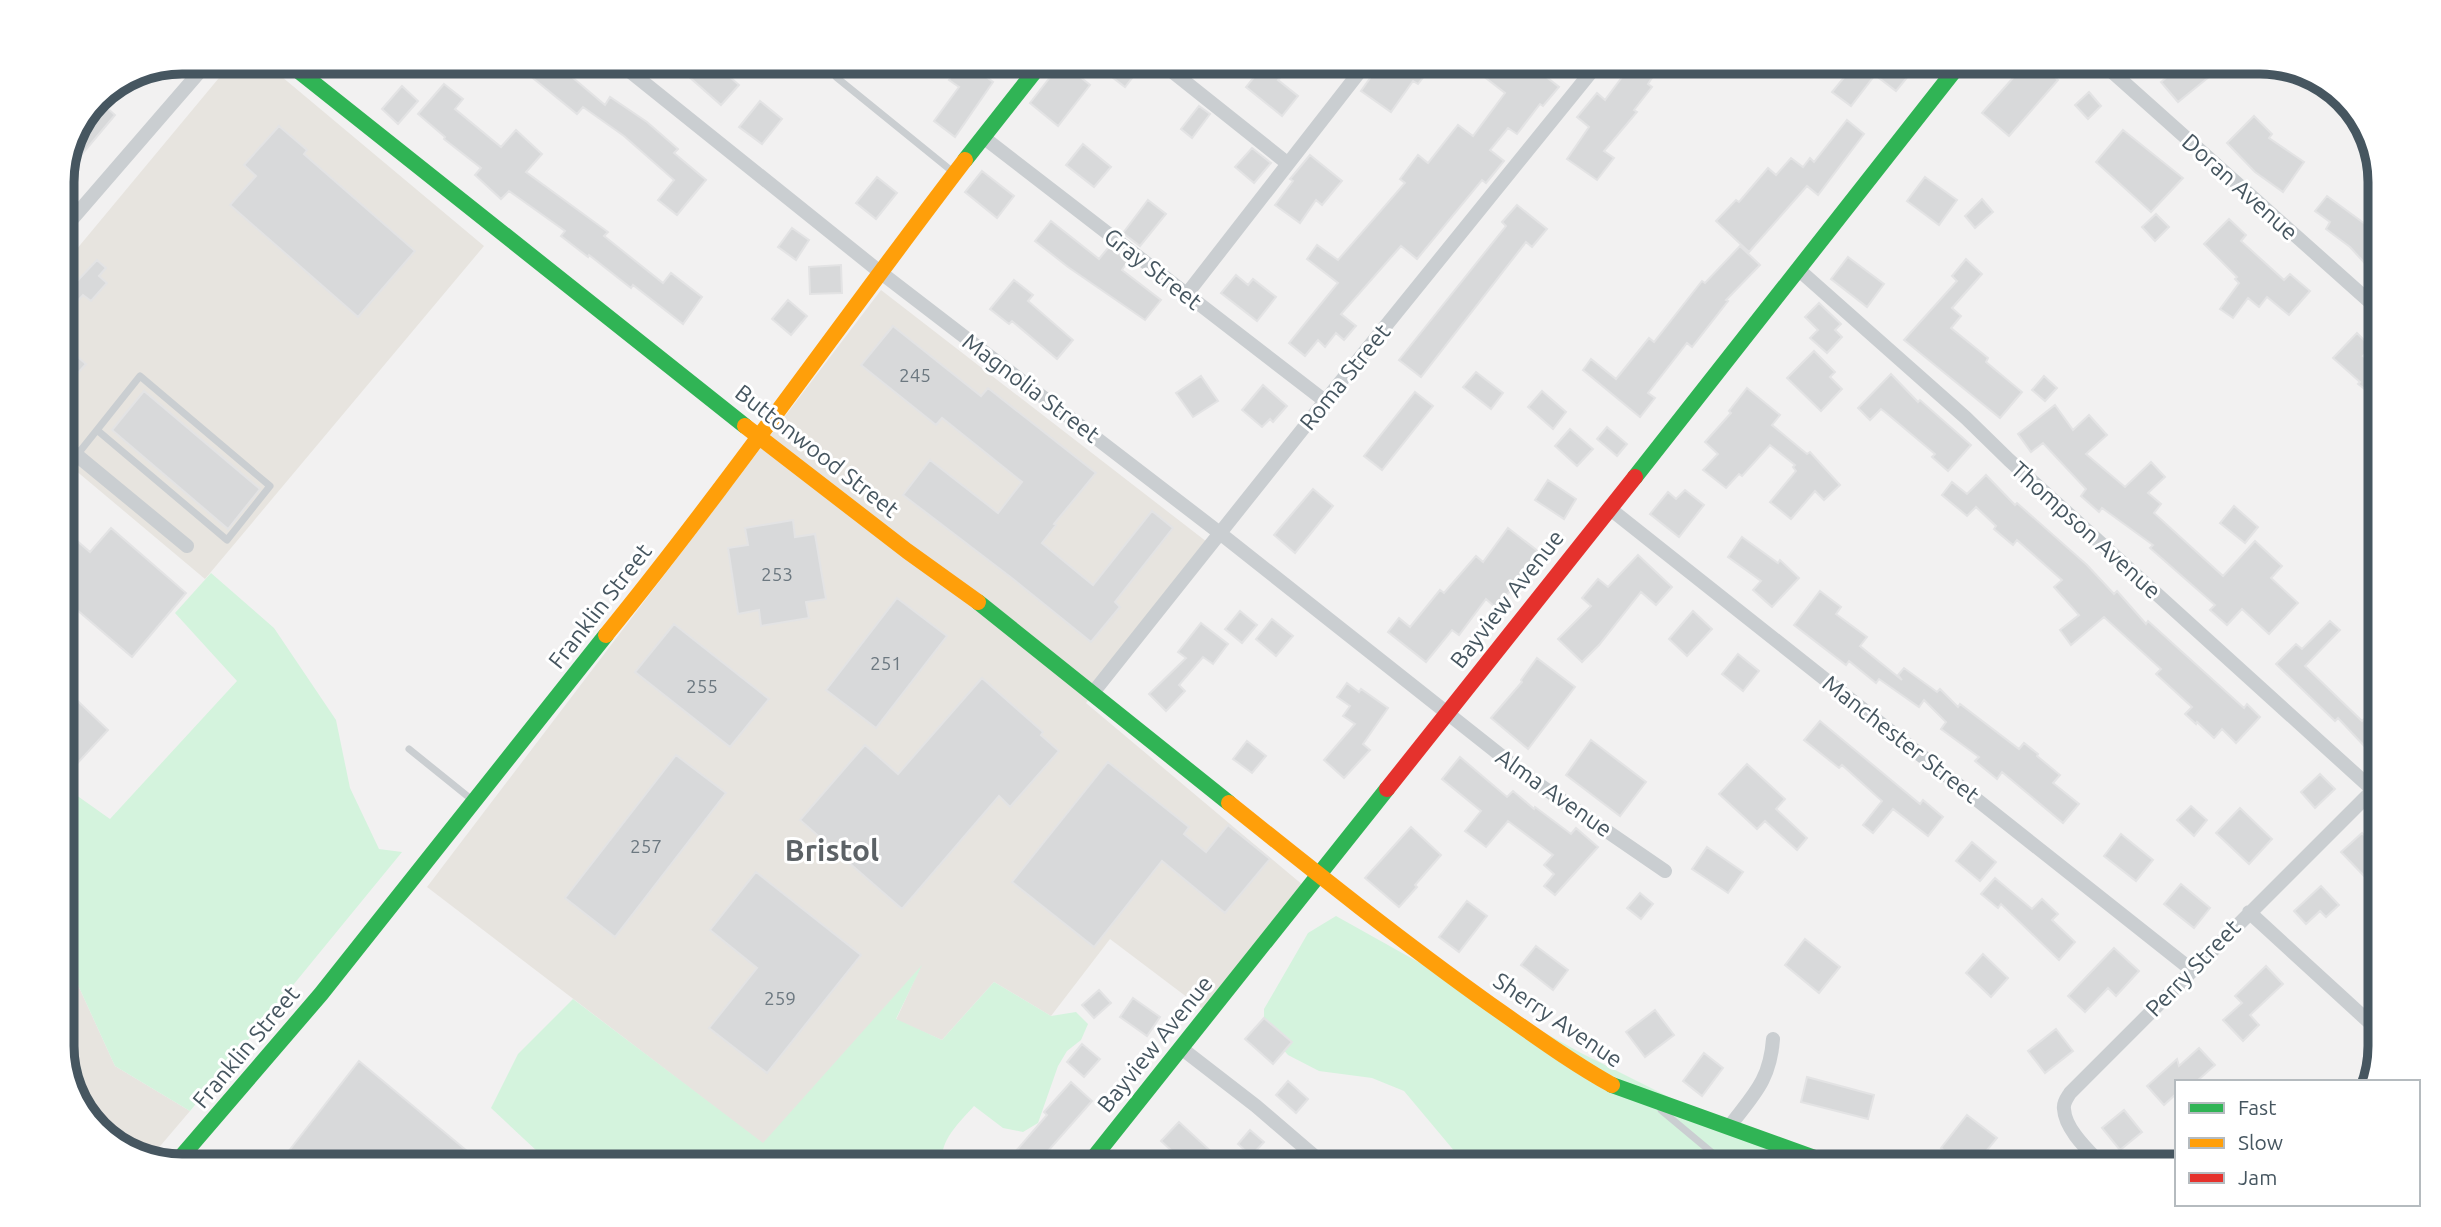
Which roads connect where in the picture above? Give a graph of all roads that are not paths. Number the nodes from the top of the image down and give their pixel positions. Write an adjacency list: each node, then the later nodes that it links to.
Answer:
1 (198, 74): 14 (street)
2 (302, 74): 21 (street, Buttonwood Street)
3 (633, 74): 16 (street, Magnolia Street)
4 (834, 74): 13 (lane)
5 (1033, 74): 11 (street, Franklin Street)
6 (1175, 74): 12 (street)
7 (1358, 74): 12 (street)
8 (1589, 74): 19 (street, Roma Street)
9 (1952, 74): 15 (street, Bayview Avenue)
10 (2114, 74): 18 (street, Doran Avenue)
11 (983, 136): 13 (street, Franklin Street); 17 (street, Gray Street)
12 (1287, 163): 17 (street)
13 (953, 173): 16 (street, Franklin Street)
14 (74, 217)
15 (1799, 270): 24 (street, Bayview Avenue); 30 (street, Thompson Avenue)
16 (880, 272): 21 (street, Franklin Street); 25 (street, Magnolia Street)
17 (1186, 295): 19 (street, Gray Street)
18 (2367, 301)
19 (1325, 401): 25 (street, Roma Street)
20 (97, 430): 20 (lane); 23 (lane)
21 (760, 436): 27 (street, Buttonwood Street); 32 (street, Franklin Street)
22 (74, 454): 23 (street)
23 (77, 456): 26 (street)
24 (1609, 508): 28 (street, Bayview Avenue); 36 (street, Manchester Street)
25 (1221, 534): 27 (street, Roma Street); 28 (street, Magnolia Street)
26 (187, 546)
27 (1092, 694): 34 (street, Buttonwood Street)
28 (1446, 713): 33 (street, Alma Avenue); 34 (street, Bayview Avenue)
29 (409, 749): 32 (lane)
30 (2368, 779)
31 (2368, 794): 35 (street, Perry Street)
32 (475, 802): 42 (street, Franklin Street)
33 (1665, 871)
34 (1320, 876): 39 (street, Bayview Avenue); 40 (street, Sherry Avenue)
35 (2249, 912): 36 (street, Perry Street); 37 (street)
36 (2193, 971): 47 (street, Perry Street)
37 (2368, 1021)
38 (1773, 1039): 41 (street)
39 (1181, 1048): 43 (street, Bayview Avenue); 44 (street)
40 (1644, 1097): 41 (street, Sherry Avenue); 45 (lane)
41 (1729, 1127): 46 (street, Sherry Avenue)
42 (184, 1154)
43 (1097, 1154)
44 (1312, 1154)
45 (1713, 1154)
46 (1804, 1154)
47 (2093, 1154)

